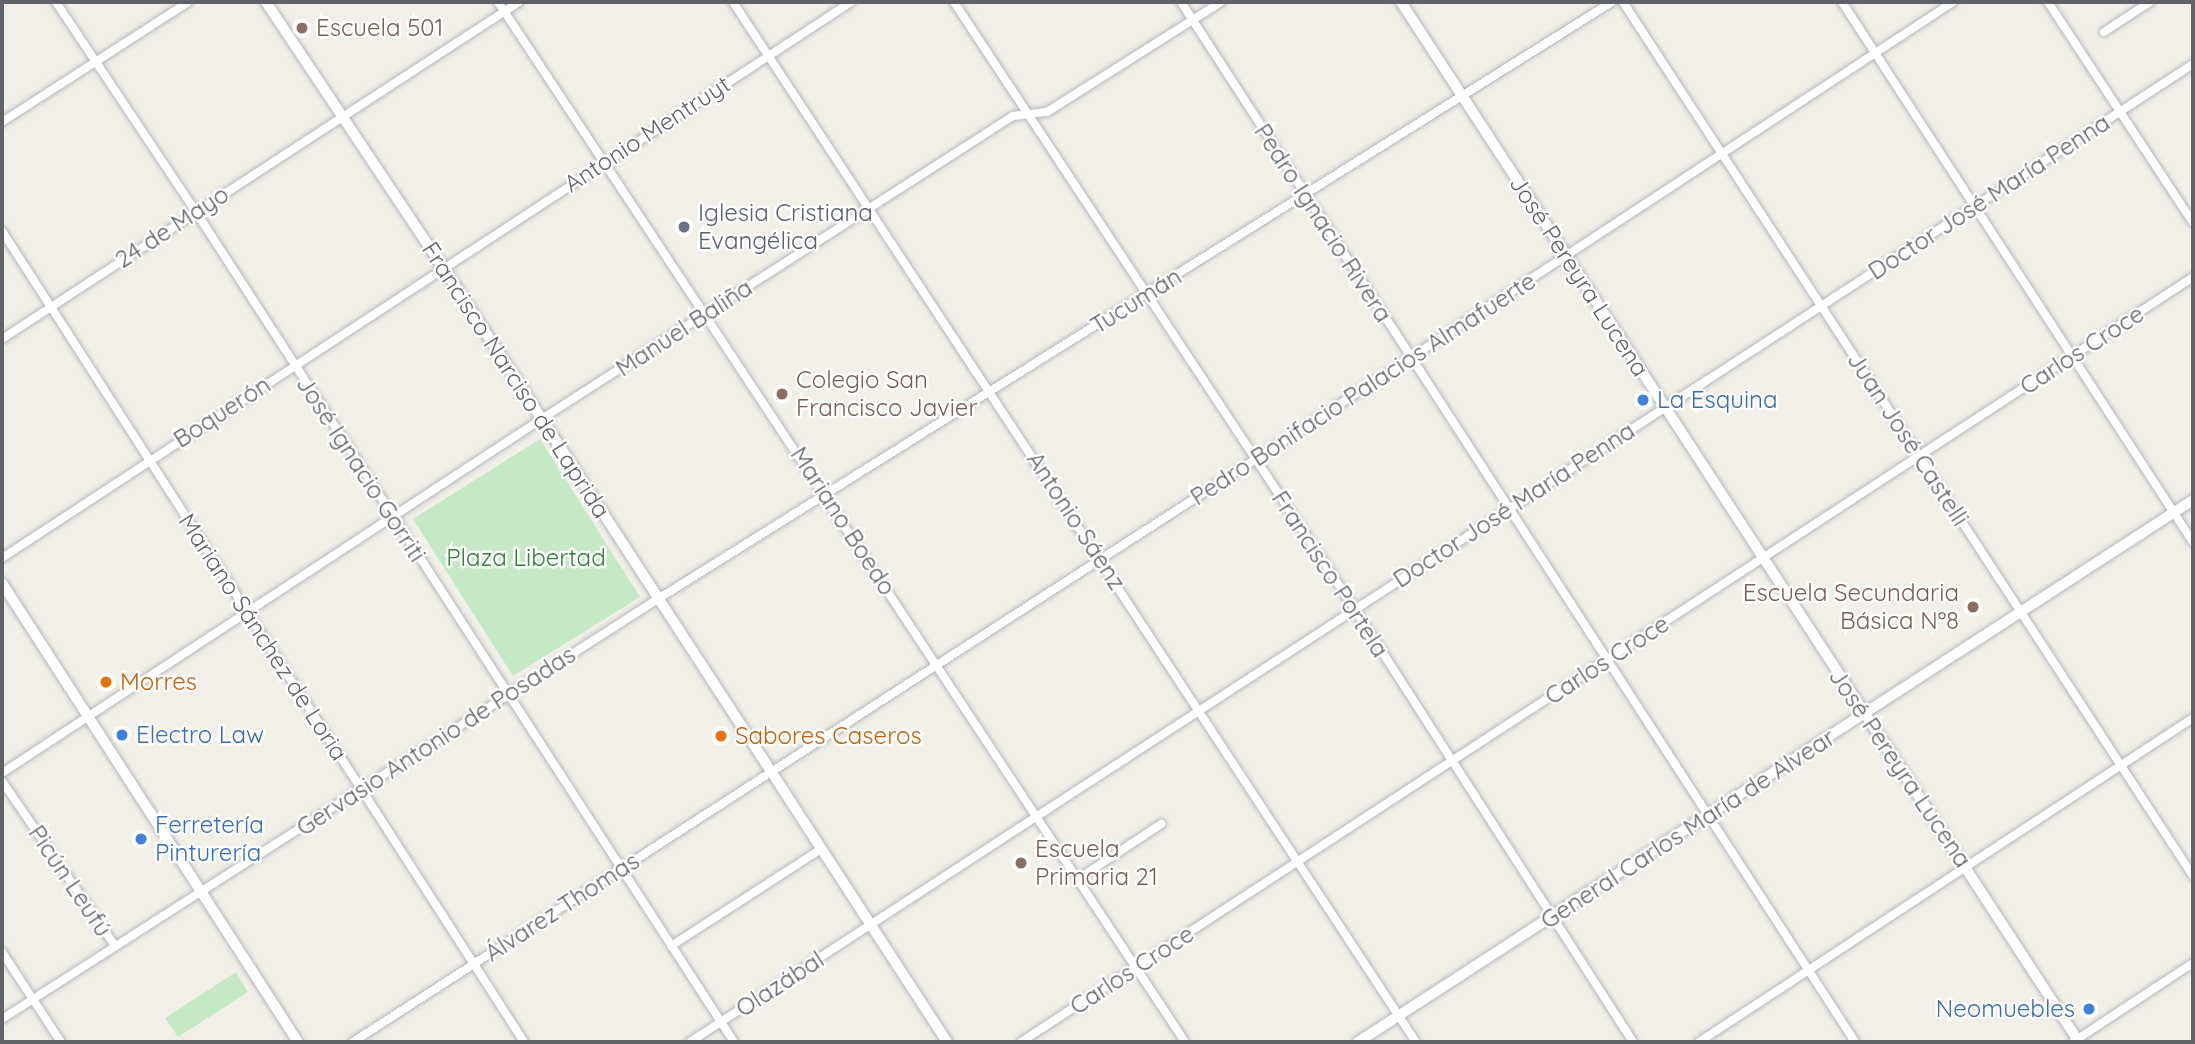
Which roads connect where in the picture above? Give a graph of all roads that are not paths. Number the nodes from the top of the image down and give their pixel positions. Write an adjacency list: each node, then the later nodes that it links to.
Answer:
1 (56, 2): 23 (street, José Ignacio Gorriti)
2 (188, 2): 23 (street)
3 (266, 2): 27 (street, Francisco Narciso de Laprida)
4 (499, 2): 18 (street, Mariano Boedo)
5 (519, 2): 18 (street, 24 de Mayo)
6 (733, 2): 22 (street, Antonio Sáenz)
7 (851, 2): 22 (street, Antonio Mentruyt)
8 (954, 2): 28 (street, Francisco Portela)
9 (1181, 2): 19 (street, Pedro Ignacio Rivera)
10 (1221, 2): 19 (street, Manuel Baliña)
11 (1401, 2): 25 (street, José Pereyra Lucena)
12 (1612, 2): 25 (street, Tucumán)
13 (1623, 2): 30 (street, Juan José Castelli)
14 (1842, 2): 21 (street)
15 (1953, 2): 21 (street, Pedro Bonifacio Palacios Almafuerte)
16 (2048, 2): 26 (street)
17 (2150, 2): 20 (street)
18 (505, 11): 27 (street, 24 de Mayo); 31 (street, Mariano Boedo)
19 (1193, 20): 28 (street, Manuel Baliña); 32 (street, Pedro Ignacio Rivera)
20 (2104, 32)
21 (1875, 52): 30 (street, Pedro Bonifacio Palacios Almafuerte); 33 (street)
22 (769, 56): 31 (street, Antonio Mentruyt); 34 (street, Antonio Sáenz)
23 (95, 62): 29 (street); 35 (street, José Ignacio Gorriti)
24 (2193, 64): 26 (street, Doctor José María Penna)
25 (1462, 97): 32 (street, Tucumán); 38 (street, José Pereyra Lucena)
26 (2120, 111): 33 (street, Doctor José María Penna); 36 (street)
27 (342, 115): 35 (street, 24 de Mayo); 39 (street, Francisco Narciso de Laprida)
28 (1030, 116): 34 (street, Manuel Baliña); 41 (street, Francisco Portela)
29 (2, 122)
30 (1722, 153): 38 (street, Pedro Bonifacio Palacios Almafuerte); 43 (street, Juan José Castelli)
31 (604, 162): 39 (street, Antonio Mentruyt); 44 (street, Mariano Boedo)
32 (1305, 195): 41 (street, Tucumán); 47 (street, Pedro Ignacio Rivera)
33 (1975, 206): 43 (street, Doctor José María Penna); 46 (street)
34 (868, 209): 44 (street, Manuel Baliña); 49 (street, Antonio Sáenz)
35 (196, 212): 42 (street, 24 de Mayo); 48 (street, José Ignacio Gorriti)
36 (2193, 223)
37 (2, 231): 42 (street, Mariano Sánchez de Loria)
38 (1566, 257): 47 (street, Pedro Bonifacio Palacios Almafuerte); 50 (street, José Pereyra Lucena)
39 (443, 267): 48 (street, Boquerón); 51 (street, Francisco Narciso de Laprida)
40 (2193, 277): 46 (street, Carlos Croce)
41 (1147, 295): 49 (street, Tucumán); 53 (street, Francisco Portela)
42 (51, 306): 45 (street, 24 de Mayo); 54 (street, Mariano Sánchez de Loria)
43 (1822, 306): 50 (street, Doctor José María Penna); 52 (street, Juan José Castelli)
44 (706, 314): 51 (street, Manuel Baliña); 55 (street, Mariano Boedo)
45 (2, 339)
46 (2073, 356): 52 (street, Carlos Croce); 58 (street)
47 (1410, 358): 53 (street, Pedro Bonifacio Palacios Almafuerte); 57 (street, Pedro Ignacio Rivera)
48 (295, 365): 54 (street, Boquerón); 59 (street, José Ignacio Gorriti)
49 (991, 392): 55 (street, Tucumán); 62 (street, Antonio Sáenz)
50 (1666, 408): 57 (street, Doctor José María Penna); 63 (street, José Pereyra Lucena)
51 (540, 420): 59 (street, Manuel Baliña); 65 (street, Francisco Narciso de Laprida)
52 (1920, 457): 63 (street, Carlos Croce); 68 (street, Juan José Castelli)
53 (1256, 459): 62 (street, Pedro Bonifacio Palacios Almafuerte); 66 (street, Francisco Portela)
54 (149, 460): 61 (street, Boquerón); 67 (street, Mariano Sánchez de Loria)
55 (827, 495): 65 (street, Tucumán); 70 (street, Mariano Boedo)
56 (2193, 500): 58 (street, General Carlos María de Alvear)
57 (1510, 508): 66 (street, Doctor José María Penna); 69 (street, Pedro Ignacio Rivera)
58 (2174, 512): 60 (street); 68 (street, General Carlos María de Alvear)
59 (392, 517): 67 (street, Manuel Baliña); 71 (street, José Ignacio Gorriti)
60 (2193, 542)
61 (2, 558)
62 (1100, 559): 70 (street, Pedro Bonifacio Palacios Almafuerte); 72 (street, Antonio Sáenz)
63 (1763, 559): 69 (street, Carlos Croce); 73 (street, José Pereyra Lucena)
64 (2, 583): 74 (street)
65 (658, 599): 71 (street, Gervasio Antonio de Posadas); 79 (street, Francisco Narciso de Laprida)
66 (1353, 608): 72 (street, Doctor José María Penna); 76 (street, Francisco Portela)
67 (247, 612): 74 (street, Manuel Baliña); 81 (street, Mariano Sánchez de Loria)
68 (2021, 612): 73 (street, General Carlos María de Alvear); 77 (street, Juan José Castelli)
69 (1606, 660): 76 (street, Carlos Croce); 83 (street, Pedro Ignacio Rivera)
70 (938, 665): 79 (street, Pedro Bonifacio Palacios Almafuerte); 82 (street, Mariano Boedo)
71 (508, 695): 81 (street, Gervasio Antonio de Posadas); 88 (street, José Ignacio Gorriti)
72 (1199, 711): 82 (street, Doctor José María Penna); 86 (street, Antonio Sáenz)
73 (1864, 715): 83 (street, General Carlos María de Alvear); 87 (street, José Pereyra Lucena)
74 (89, 717): 78 (street, Manuel Baliña); 91 (street)
75 (2193, 718): 77 (street)
76 (1450, 762): 86 (street, Carlos Croce); 92 (street, Francisco Portela)
77 (2122, 765): 87 (street); 89 (street, Juan José Castelli)
78 (2, 773)
79 (772, 773): 85 (street, Francisco Narciso de Laprida); 88 (street, Álvarez Thomas)
80 (2, 781): 94 (street, Picún Leufú)
81 (361, 789): 91 (street, Gervasio Antonio de Posadas); 98 (street, Mariano Sánchez de Loria)
82 (1037, 816): 90 (street, Mariano Boedo); 93 (street, Doctor José María Penna)
83 (1708, 818): 92 (street, General Carlos María de Alvear); 100 (street, Pedro Ignacio Rivera)
84 (1161, 824): 90 (street)
85 (821, 849): 93 (street, Francisco Narciso de Laprida); 95 (street)
86 (1297, 862): 99 (street, Carlos Croce); 102 (street, Antonio Sáenz)
87 (1966, 866): 100 (street); 105 (street, José Pereyra Lucena)
88 (621, 869): 95 (street, José Ignacio Gorriti); 98 (street, Álvarez Thomas)
89 (2193, 876)
90 (1078, 878): 99 (street, Mariano Boedo)
91 (201, 892): 94 (street, Gervasio Antonio de Posadas); 107 (street)
92 (1552, 917): 102 (street, General Carlos María de Alvear); 117 (street, Francisco Portela)
93 (870, 925): 104 (street, Olazábal); 112 (street, Francisco Narciso de Laprida)
94 (115, 946): 101 (street, Gervasio Antonio de Posadas)
95 (671, 946): 104 (street, José Ignacio Gorriti)
96 (2, 952): 101 (street)
97 (2193, 963): 105 (street)
98 (474, 964): 108 (street, Álvarez Thomas); 109 (street, Mariano Sánchez de Loria)
99 (1136, 967): 113 (street, Carlos Croce); 114 (street, Mariano Boedo)
100 (1808, 972): 118 (street); 119 (street, Pedro Ignacio Rivera)
101 (32, 999): 103 (street, Gervasio Antonio de Posadas); 106 (street)
102 (1399, 1016): 115 (street, General Carlos María de Alvear); 116 (street, Antonio Sáenz)
103 (2, 1018)
104 (721, 1022): 110 (street, Olazábal); 111 (street, José Ignacio Gorriti)
105 (2076, 1041)
106 (61, 1042)
107 (298, 1042)
108 (353, 1042)
109 (524, 1042)
110 (690, 1042)
111 (734, 1042)
112 (947, 1042)
113 (1021, 1042)
114 (1185, 1042)
115 (1358, 1042)
116 (1416, 1042)
117 (1633, 1042)
118 (1699, 1042)
119 (1855, 1042)

